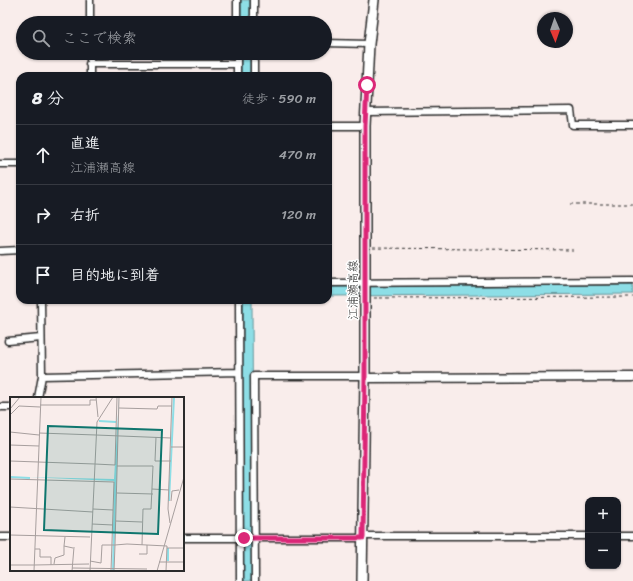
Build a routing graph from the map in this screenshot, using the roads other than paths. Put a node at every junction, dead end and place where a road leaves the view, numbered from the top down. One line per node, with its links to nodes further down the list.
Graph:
1 (90, 0): 5 (street)
2 (237, 0): 6 (street)
3 (254, 0): 7 (street)
4 (374, 0): 9 (main road, 江浦瀬高線)
5 (90, 16)
6 (237, 16)
7 (254, 16)
8 (332, 43): 9 (street)
9 (369, 44): 18 (main road, 江浦瀬高線)
10 (90, 60): 13 (street)
11 (237, 60): 14 (street)
12 (254, 60): 17 (street)
13 (90, 64): 14 (street); 15 (street)
14 (237, 64): 16 (street)
15 (90, 72)
16 (237, 72)
17 (254, 72)
18 (366, 112): 19 (street); 21 (main road, 江浦瀬高線)
19 (633, 125)
20 (332, 126): 21 (street)
21 (365, 126): 28 (main road, 江浦瀬高線)
22 (0, 164): 23 (street)
23 (16, 164)
24 (16, 250): 25 (street)
25 (0, 251)
26 (633, 281): 28 (street)
27 (332, 283): 28 (street)
28 (365, 284): 35 (main road, 江浦瀬高線)
29 (41, 304): 31 (street)
30 (239, 304): 33 (street)
31 (41, 338): 32 (street); 34 (street)
32 (8, 340)
33 (239, 372): 34 (street); 43 (street)
34 (42, 376): 37 (street)
35 (365, 377): 36 (street); 41 (main road, 江浦瀬高線); 44 (street)
36 (633, 377)
37 (38, 397)
38 (585, 536): 41 (street)
39 (621, 536): 40 (street)
40 (633, 536)
41 (363, 537): 44 (street); 47 (main road, 江浦瀬高線)
42 (184, 538): 43 (street)
43 (242, 538): 44 (street); 45 (street)
44 (254, 538): 46 (street)
45 (240, 581)
46 (255, 581)
47 (362, 581)

